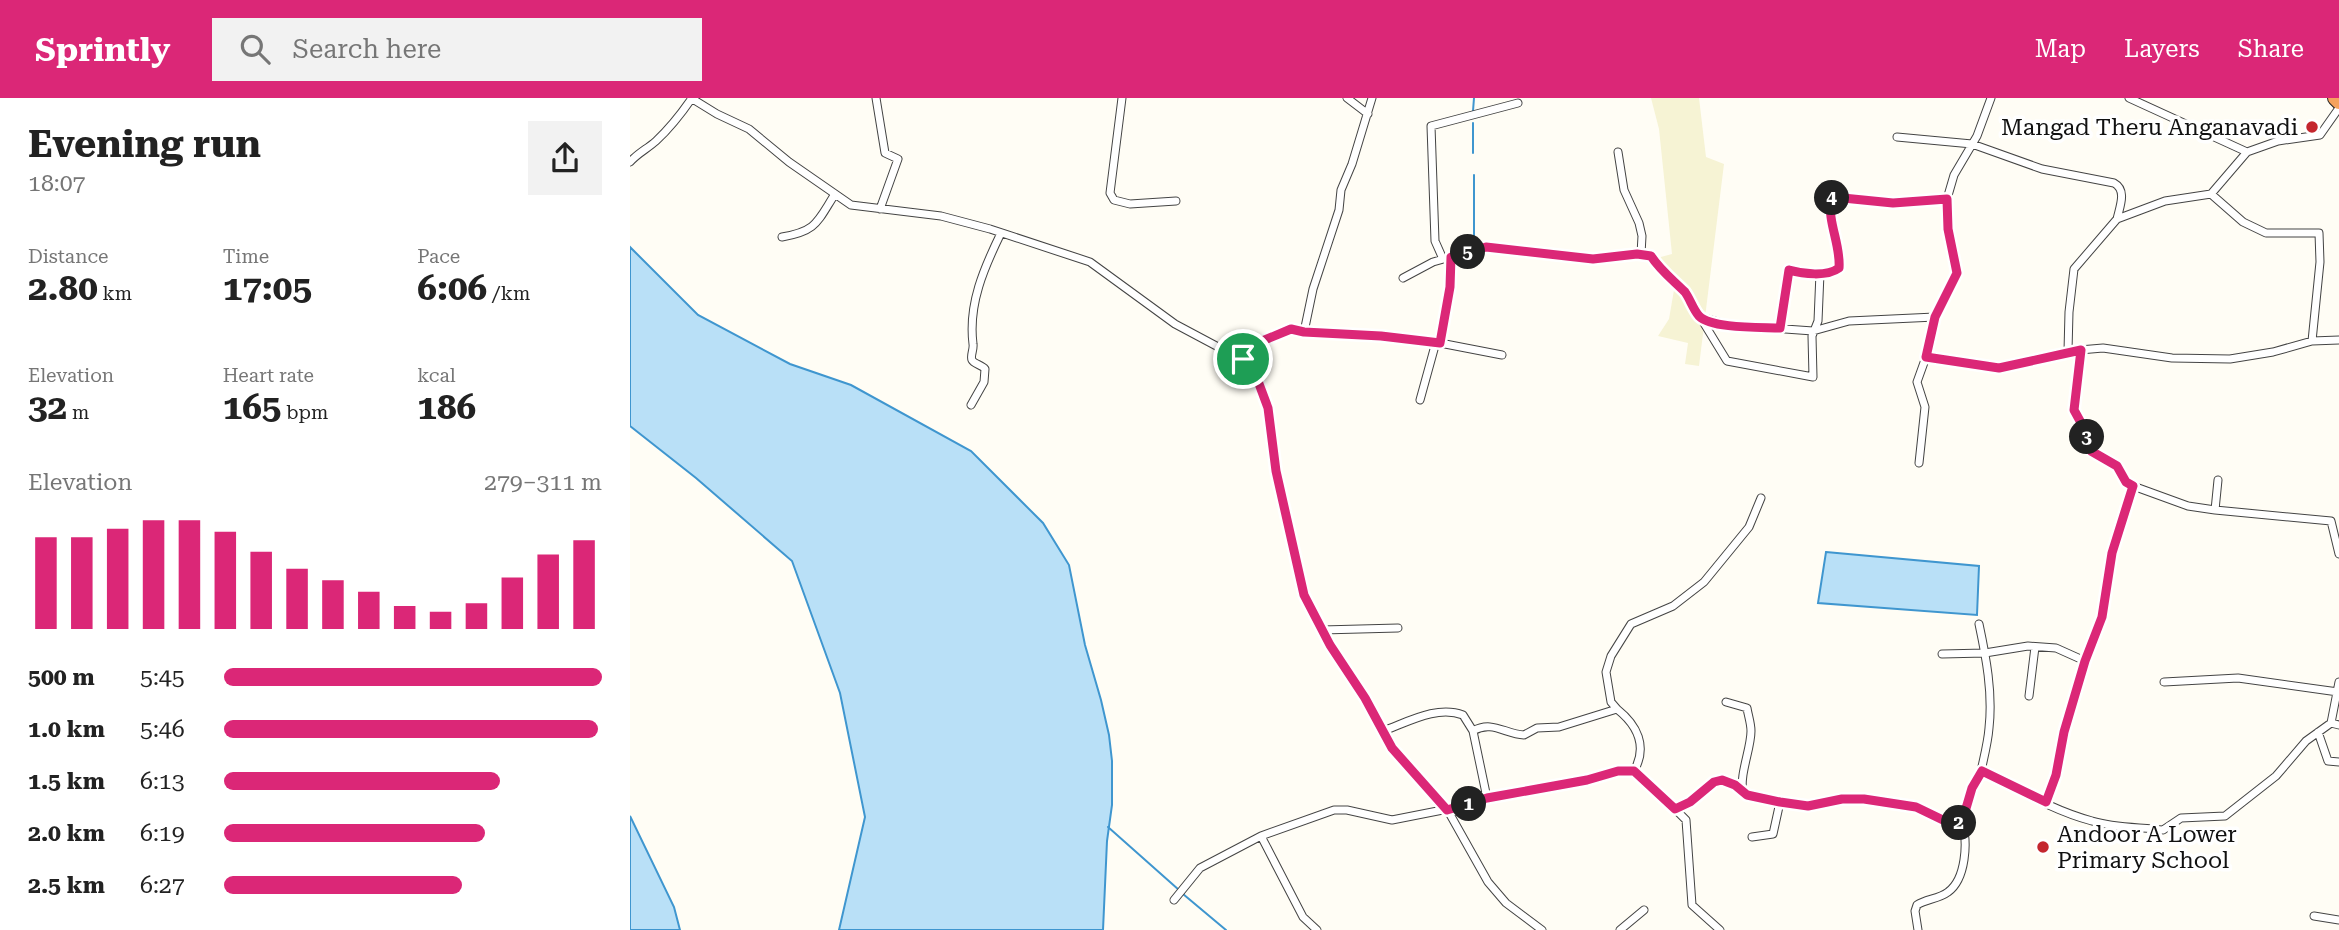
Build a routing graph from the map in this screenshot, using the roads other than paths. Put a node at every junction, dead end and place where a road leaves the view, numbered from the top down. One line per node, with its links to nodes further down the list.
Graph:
1 (692, 98): 17 (street); 18 (street)
2 (876, 98): 22 (street)
3 (1122, 98): 21 (street)
4 (1347, 98): 12 (street)
5 (1372, 98): 12 (street)
6 (1991, 98): 14 (street)
7 (2129, 98): 16 (street)
8 (2335, 98): 9 (highway)
9 (2339, 102)
10 (1518, 103): 27 (street)
11 (2339, 108): 16 (street)
12 (1367, 114): 34 (street)
13 (1897, 137): 14 (street)
14 (1972, 144): 20 (street); 23 (street)
15 (1618, 152): 26 (street)
16 (2248, 152): 19 (street)
17 (630, 162)
18 (835, 194): 22 (street); 25 (street)
19 (2211, 194): 23 (street); 36 (street)
20 (1947, 199): 28 (street); 31 (street)
21 (1176, 201)
22 (880, 209): 24 (street)
23 (2118, 219): 39 (street)
24 (1001, 233): 42 (street); 44 (street)
25 (782, 237)
26 (1641, 254): 27 (street); 30 (street)
27 (1447, 258): 29 (street); 37 (street)
28 (1819, 273): 32 (street); 33 (street)
29 (1403, 278)
30 (1700, 317): 32 (street); 33 (street)
31 (1935, 317): 33 (street); 41 (street)
32 (1780, 328): 33 (street)
33 (1813, 331)
34 (1304, 332): 37 (street); 42 (street)
35 (2339, 340): 36 (street)
36 (2312, 341): 38 (street)
37 (1438, 343): 40 (street); 43 (street)
38 (2081, 350): 39 (street); 47 (street)
39 (2068, 351): 41 (street)
40 (1502, 355)
41 (1926, 357): 45 (street)
42 (1243, 359): 53 (street)
43 (1420, 400)
44 (971, 405)
45 (1920, 463)
46 (2218, 481): 49 (street)
47 (2133, 486): 49 (street); 57 (street)
48 (1761, 498): 63 (street)
49 (2215, 510): 50 (street)
50 (2339, 554)
51 (1979, 624): 55 (street)
52 (1398, 628): 53 (street)
53 (1322, 630): 65 (street)
54 (2035, 647): 55 (street); 57 (street); 61 (street)
55 (1985, 653): 56 (street); 70 (street)
56 (1942, 654)
57 (2085, 661): 74 (street)
58 (2164, 682): 60 (street)
59 (2339, 682): 60 (street)
60 (2337, 692): 64 (street)
61 (2029, 696)
62 (1726, 702): 71 (street)
63 (1617, 709): 66 (street); 69 (street)
64 (2335, 724): 67 (street)
65 (1383, 730): 66 (street); 76 (street)
66 (1473, 731): 72 (street)
67 (2318, 732): 68 (street); 74 (street)
68 (2339, 762)
69 (1634, 771): 72 (street); 75 (street)
70 (1982, 771): 74 (street); 77 (street)
71 (1741, 789): 73 (street); 75 (street)
72 (1487, 798): 76 (street)
73 (1780, 802): 77 (street); 79 (street)
74 (2046, 802)
75 (1675, 809): 89 (street)
76 (1447, 810): 78 (street); 84 (street)
77 (1962, 822): 90 (street)
78 (1261, 836): 80 (street); 85 (street)
79 (1752, 837)
80 (1176, 898)
81 (1644, 910): 88 (street)
82 (2315, 916): 83 (street)
83 (2339, 920)
84 (1528, 921): 86 (street); 87 (street)
85 (1317, 930)
86 (1523, 930)
87 (1542, 930)
88 (1620, 930)
89 (1720, 930)
90 (1918, 930)

